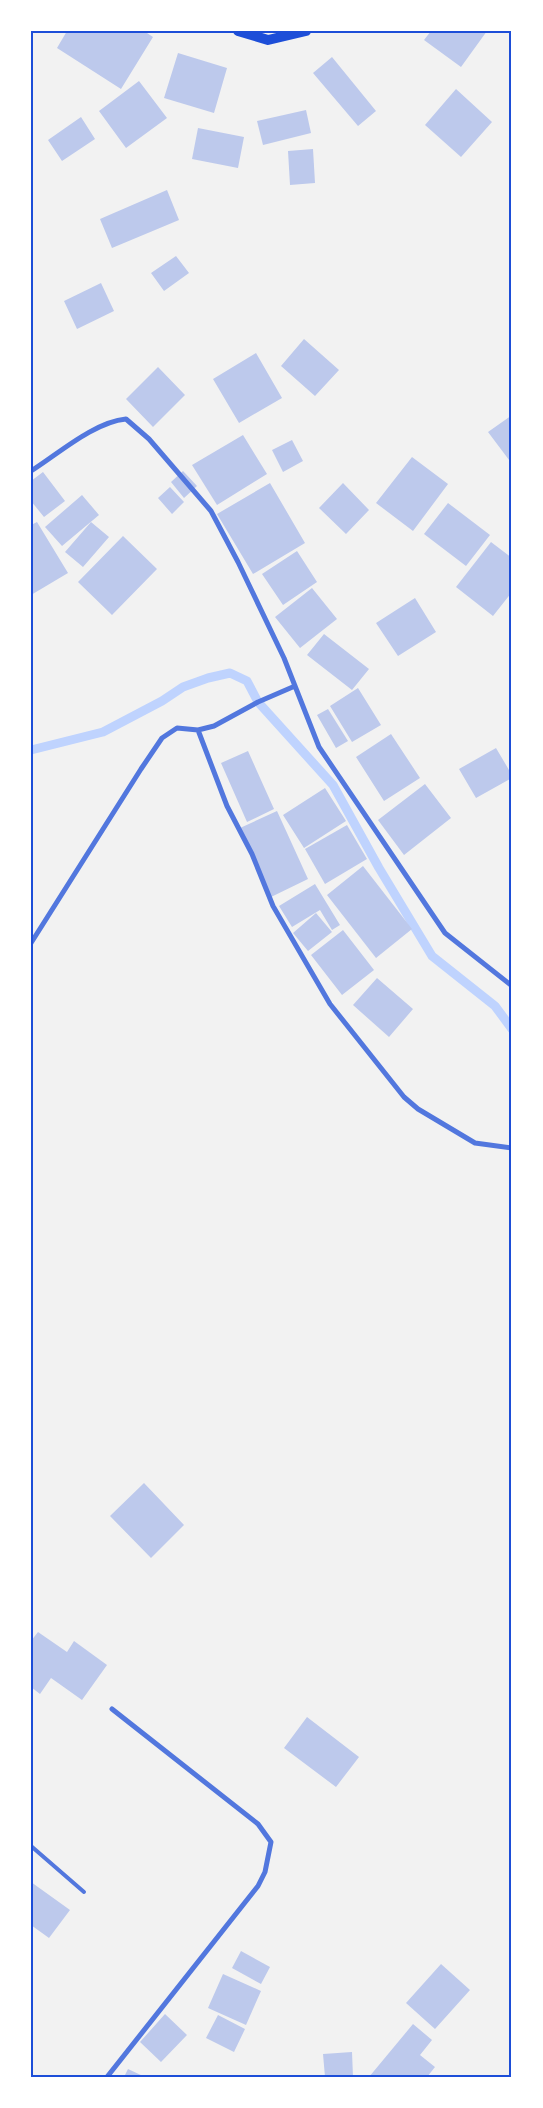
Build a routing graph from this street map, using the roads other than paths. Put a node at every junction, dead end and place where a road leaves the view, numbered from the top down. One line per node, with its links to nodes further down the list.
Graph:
1 (238, 31): 2 (main road)
2 (306, 31)
3 (31, 471): 4 (street)
4 (295, 686): 5 (street); 7 (street)
5 (198, 730): 6 (street); 8 (street)
6 (31, 943)
7 (512, 986)
8 (512, 1148)
9 (112, 1709): 12 (street)
10 (31, 1846): 11 (lane)
11 (84, 1892)
12 (107, 2077)

